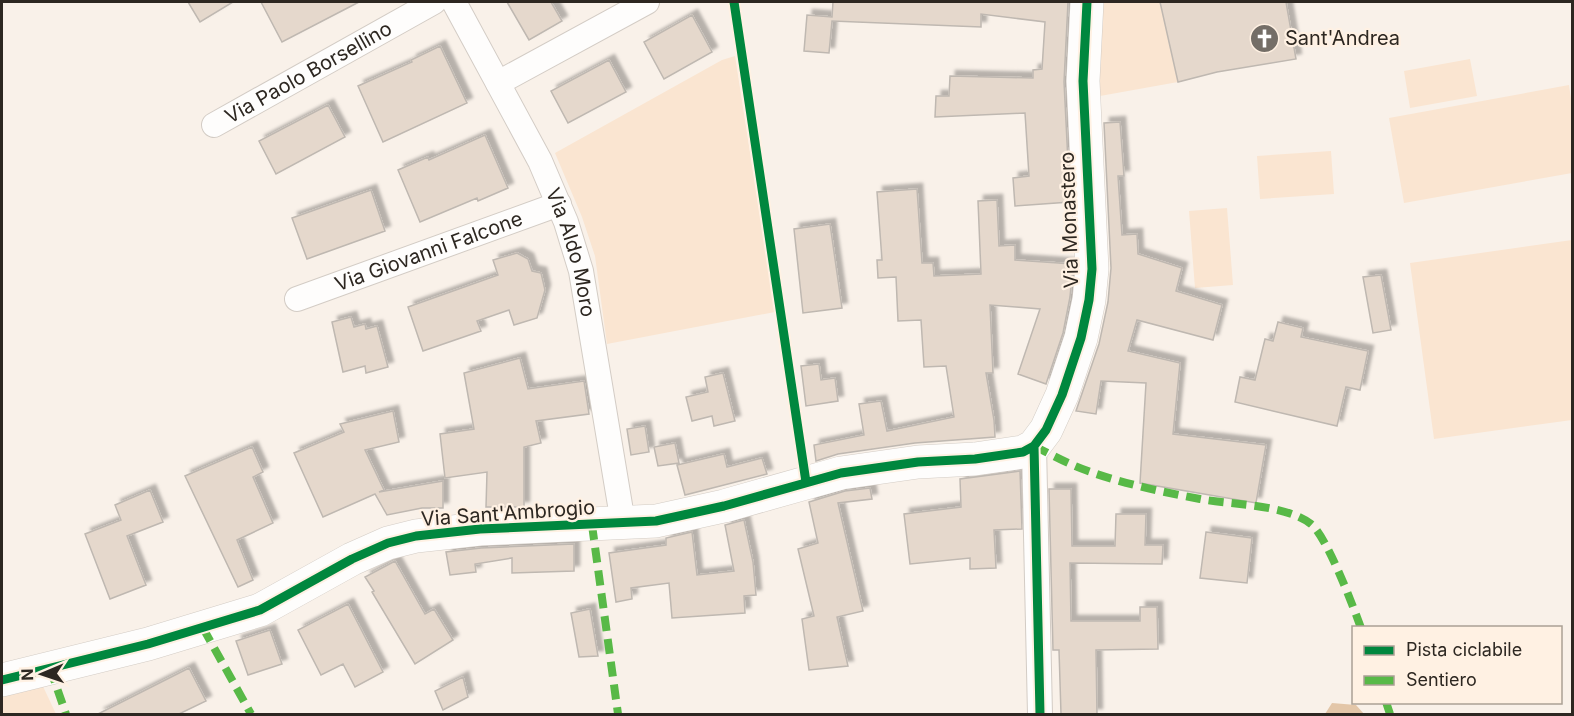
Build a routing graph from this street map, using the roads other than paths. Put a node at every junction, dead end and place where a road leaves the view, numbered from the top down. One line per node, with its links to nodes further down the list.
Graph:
1 (434, 2): 6 (street, Via Paolo Borsellino)
2 (454, 2): 5 (street, Via Aldo Moro)
3 (647, 2): 5 (street)
4 (1087, 2): 9 (street, Via Monastero)
5 (498, 83): 7 (street, Via Aldo Moro)
6 (214, 125)
7 (559, 204): 8 (street, Via Giovanni Falcone); 10 (street, Via Aldo Moro)
8 (297, 299)
9 (1034, 446): 10 (street, Via Sant'Ambrogio); 12 (street)
10 (623, 523): 11 (street, Via Sant'Ambrogio)
11 (2, 680)
12 (1040, 714)

